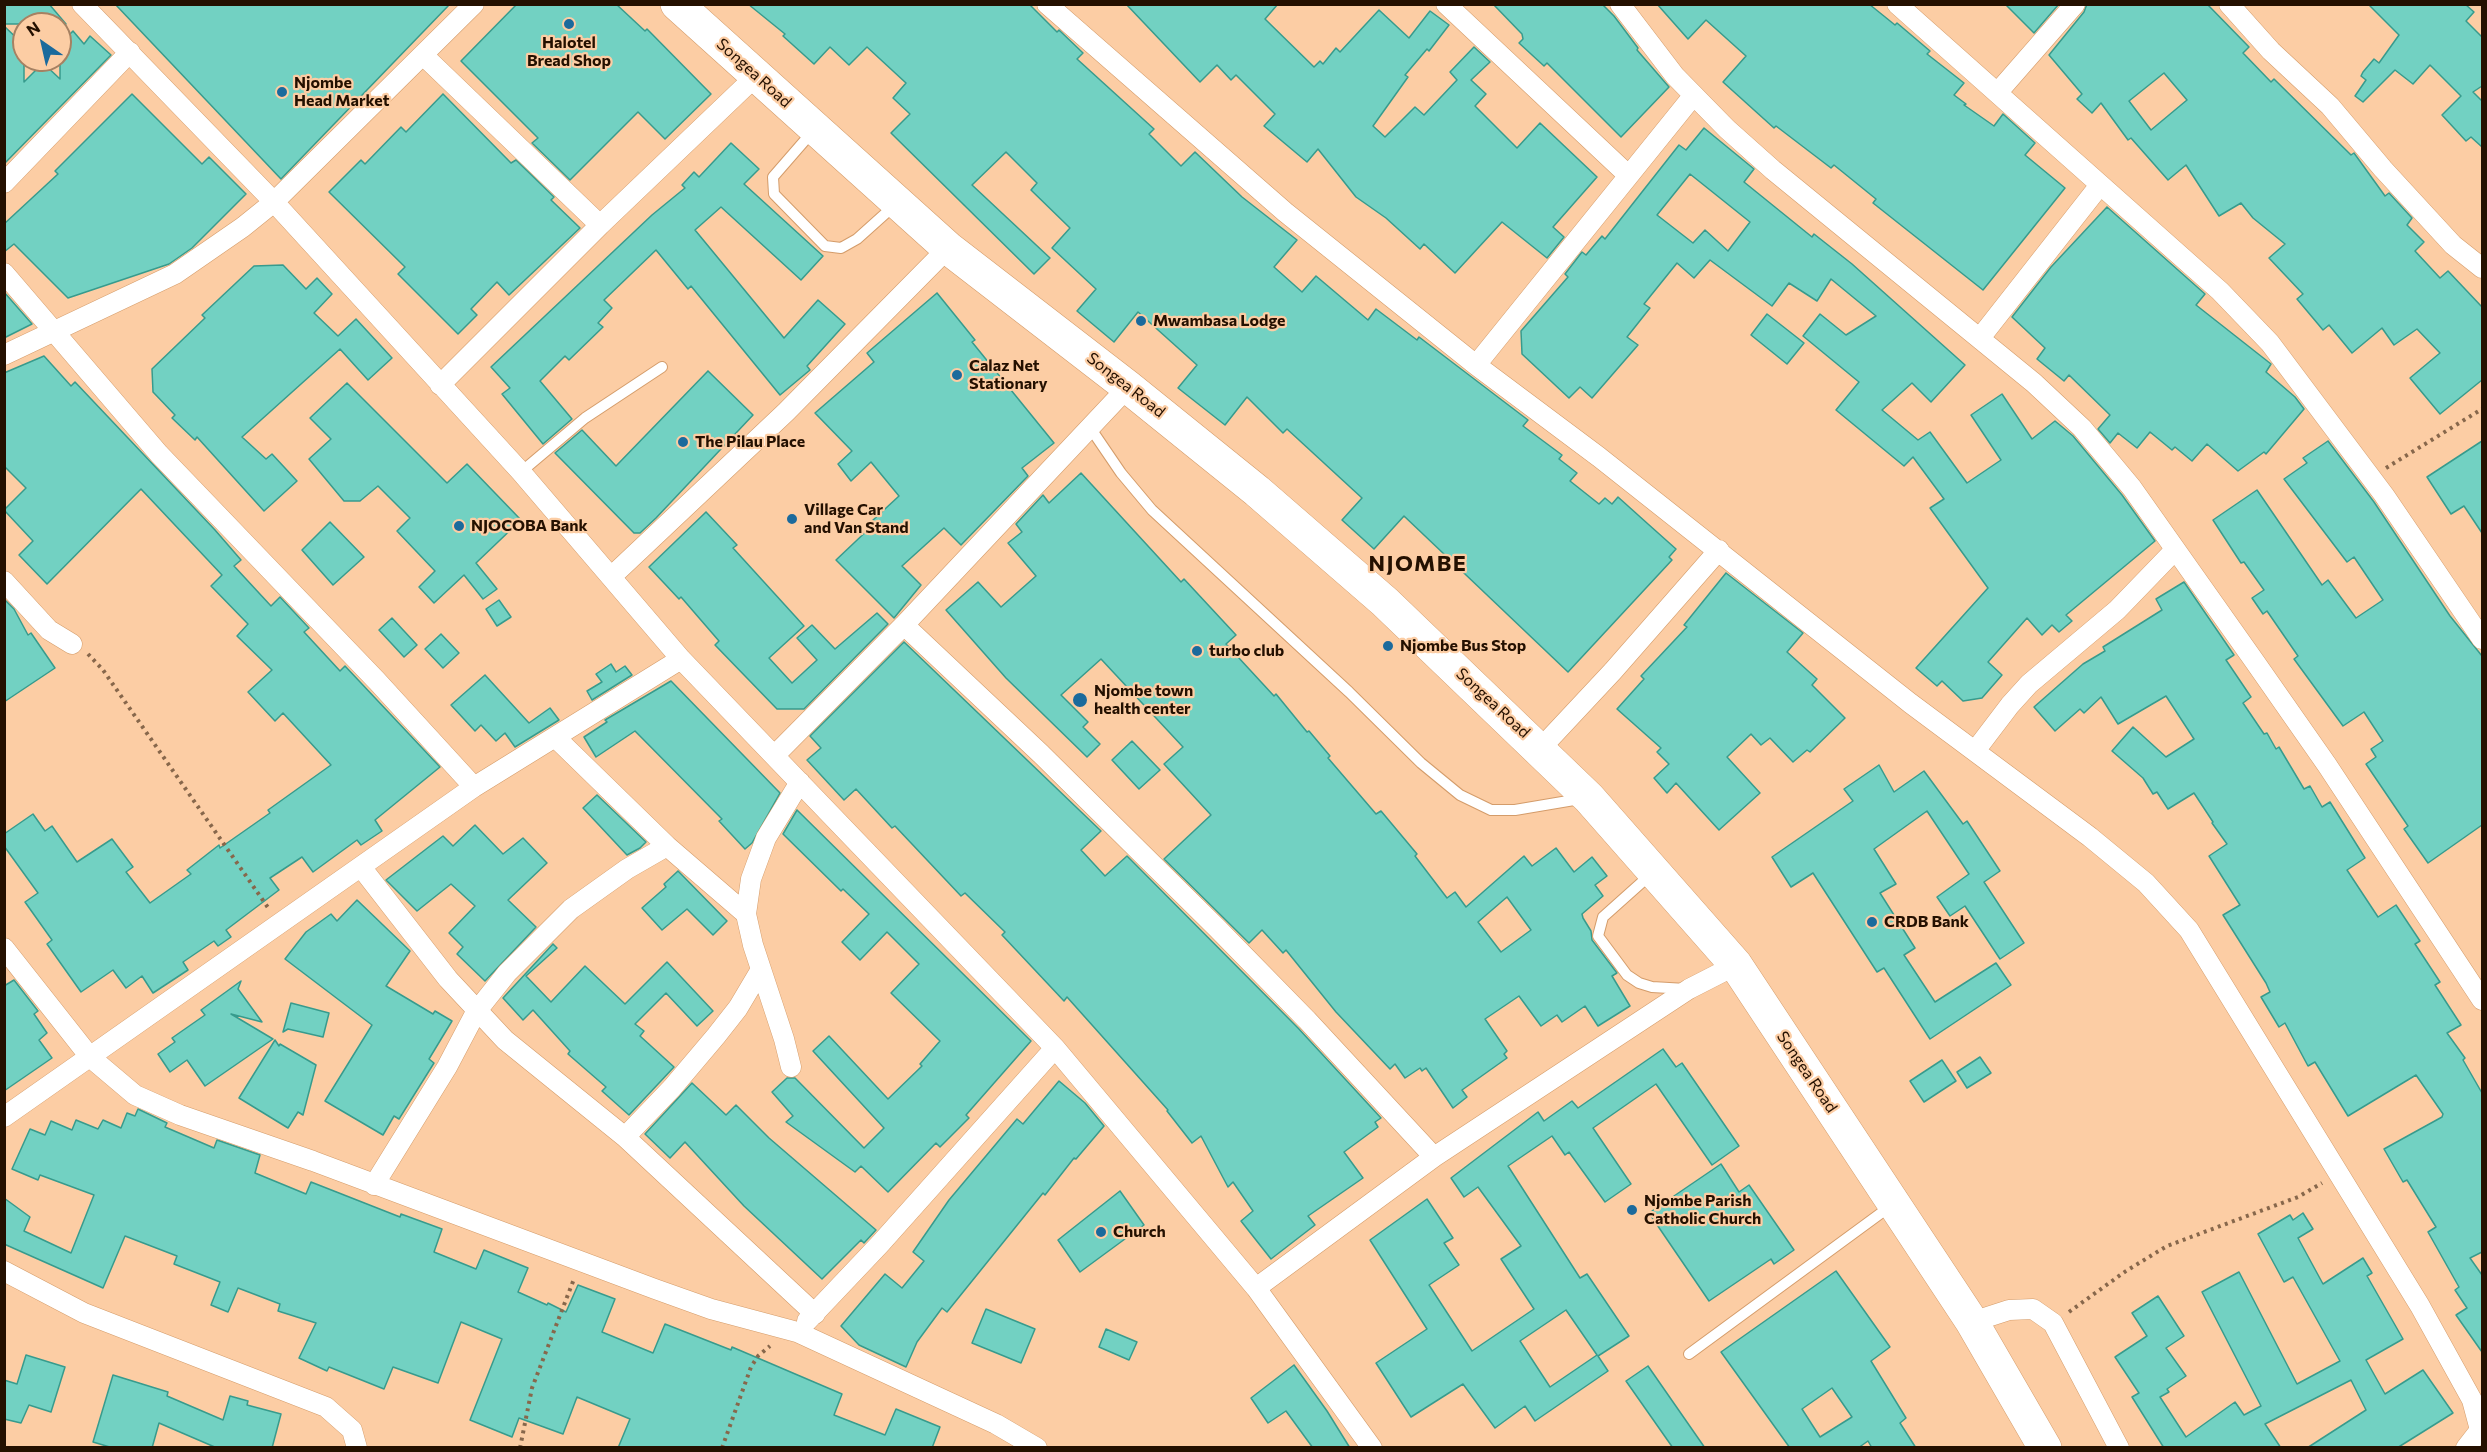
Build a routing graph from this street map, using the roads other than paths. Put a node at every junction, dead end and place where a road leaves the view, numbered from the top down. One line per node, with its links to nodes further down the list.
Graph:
1 (82, 4): 10 (street)
2 (474, 4): 11 (street)
3 (677, 4): 12 (highway, Songea Road)
4 (1047, 4): 28 (street)
5 (1446, 4): 16 (street)
6 (1620, 4): 14 (street)
7 (1898, 4): 13 (street)
8 (2075, 4): 13 (street)
9 (2229, 4): 23 (street)
10 (130, 52): 17 (street); 19 (street)
11 (424, 56): 19 (street); 21 (street)
12 (757, 75): 15 (highway, Songea Road); 21 (street)
13 (1998, 92): 18 (street)
14 (1693, 96): 16 (street); 26 (street)
15 (815, 129): 20 (highway, Songea Road); 20 (lane)
16 (1628, 175): 28 (street)
17 (4, 183)
18 (2100, 185): 26 (street); 39 (street)
19 (274, 202): 25 (street); 30 (street)
20 (897, 203): 22 (highway, Songea Road)
21 (600, 225): 30 (street)
22 (948, 248): 31 (highway, Songea Road); 36 (street)
23 (2482, 268)
24 (4, 273): 25 (street)
25 (55, 332): 27 (street); 47 (street)
26 (1980, 338): 35 (street)
27 (4, 355)
28 (1476, 365): 34 (street)
29 (662, 367): 33 (lane)
30 (440, 385): 33 (street)
31 (1128, 387): 32 (street); 43 (highway, Songea Road)
32 (1089, 426): 38 (street); 48 (lane)
33 (521, 472): 36 (street)
34 (1719, 550): 43 (street); 44 (street)
35 (2174, 551): 44 (street); 57 (street)
36 (611, 577): 41 (street)
37 (4, 581): 40 (street)
38 (904, 625): 45 (street); 64 (street)
39 (2482, 639)
40 (72, 644)
41 (681, 659): 42 (street); 45 (street)
42 (555, 737): 47 (street); 49 (street)
43 (1541, 748): 48 (highway, Songea Road)
44 (1975, 751): 73 (street)
45 (775, 755): 46 (street)
46 (800, 782): 52 (street); 59 (street)
47 (474, 787): 50 (street)
48 (1590, 798): 51 (highway, Songea Road)
49 (667, 846): 52 (street); 58 (street)
50 (361, 867): 58 (street); 60 (street)
51 (1656, 870): 54 (highway, Songea Road); 56 (lane)
52 (746, 914): 55 (street)
53 (4, 948): 60 (street)
54 (1736, 964): 56 (street); 66 (highway, Songea Road)
55 (760, 970): 61 (street); 63 (street)
56 (1689, 989): 64 (street)
57 (2482, 1000)
58 (476, 1012): 63 (street); 65 (street)
59 (1054, 1048): 68 (street); 69 (street)
60 (90, 1058): 62 (street); 65 (street)
61 (790, 1067)
62 (4, 1117)
63 (625, 1137): 69 (street)
64 (1434, 1157): 68 (street)
65 (374, 1185): 71 (street)
66 (1895, 1203): 70 (highway, Songea Road); 72 (lane)
67 (4, 1271): 74 (street)
68 (1256, 1288): 76 (street)
69 (815, 1314): 71 (street)
70 (1971, 1322): 77 (highway, Songea Road); 78 (street)
71 (797, 1332): 75 (street)
72 (1689, 1354)
73 (2481, 1429): 79 (street)
74 (357, 1448)
75 (1037, 1448)
76 (1372, 1448)
77 (2045, 1448)
78 (2119, 1448)
79 (2466, 1448)

